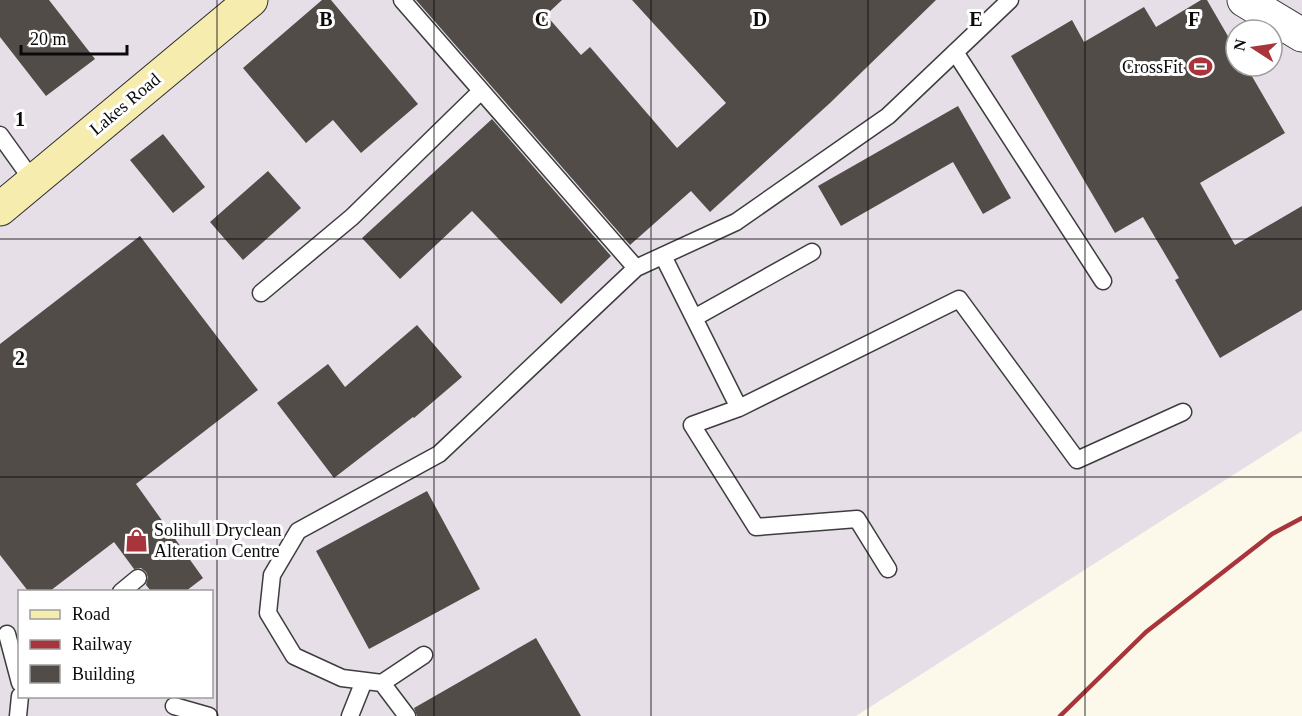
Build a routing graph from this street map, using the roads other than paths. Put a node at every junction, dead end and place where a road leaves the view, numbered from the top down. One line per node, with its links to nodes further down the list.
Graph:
1 (251, 0): 9 (main road, Lakes Road)
2 (402, 0): 7 (lane)
3 (1010, 0): 6 (lane)
4 (1244, 0): 5 (street)
5 (1302, 34)
6 (955, 52): 12 (lane); 14 (lane)
7 (481, 91): 13 (lane); 15 (lane)
8 (0, 135): 9 (lane)
9 (33, 181): 10 (main road, Lakes Road)
10 (0, 209)
11 (812, 252): 16 (lane)
12 (663, 256): 13 (lane); 16 (lane)
13 (636, 268): 25 (lane)
14 (1103, 281)
15 (261, 293)
16 (694, 318): 17 (lane)
17 (739, 408): 18 (lane); 19 (lane)
18 (1183, 412)
19 (888, 569)
20 (138, 578): 21 (lane)
21 (122, 590)
22 (9, 632): 24 (lane)
23 (424, 655): 26 (lane)
24 (18, 674)
25 (364, 681): 26 (lane); 31 (lane)
26 (382, 683): 32 (lane)
27 (20, 698): 29 (lane)
28 (174, 706): 30 (lane)
29 (18, 716)
30 (209, 716)
31 (350, 716)
32 (407, 716)

